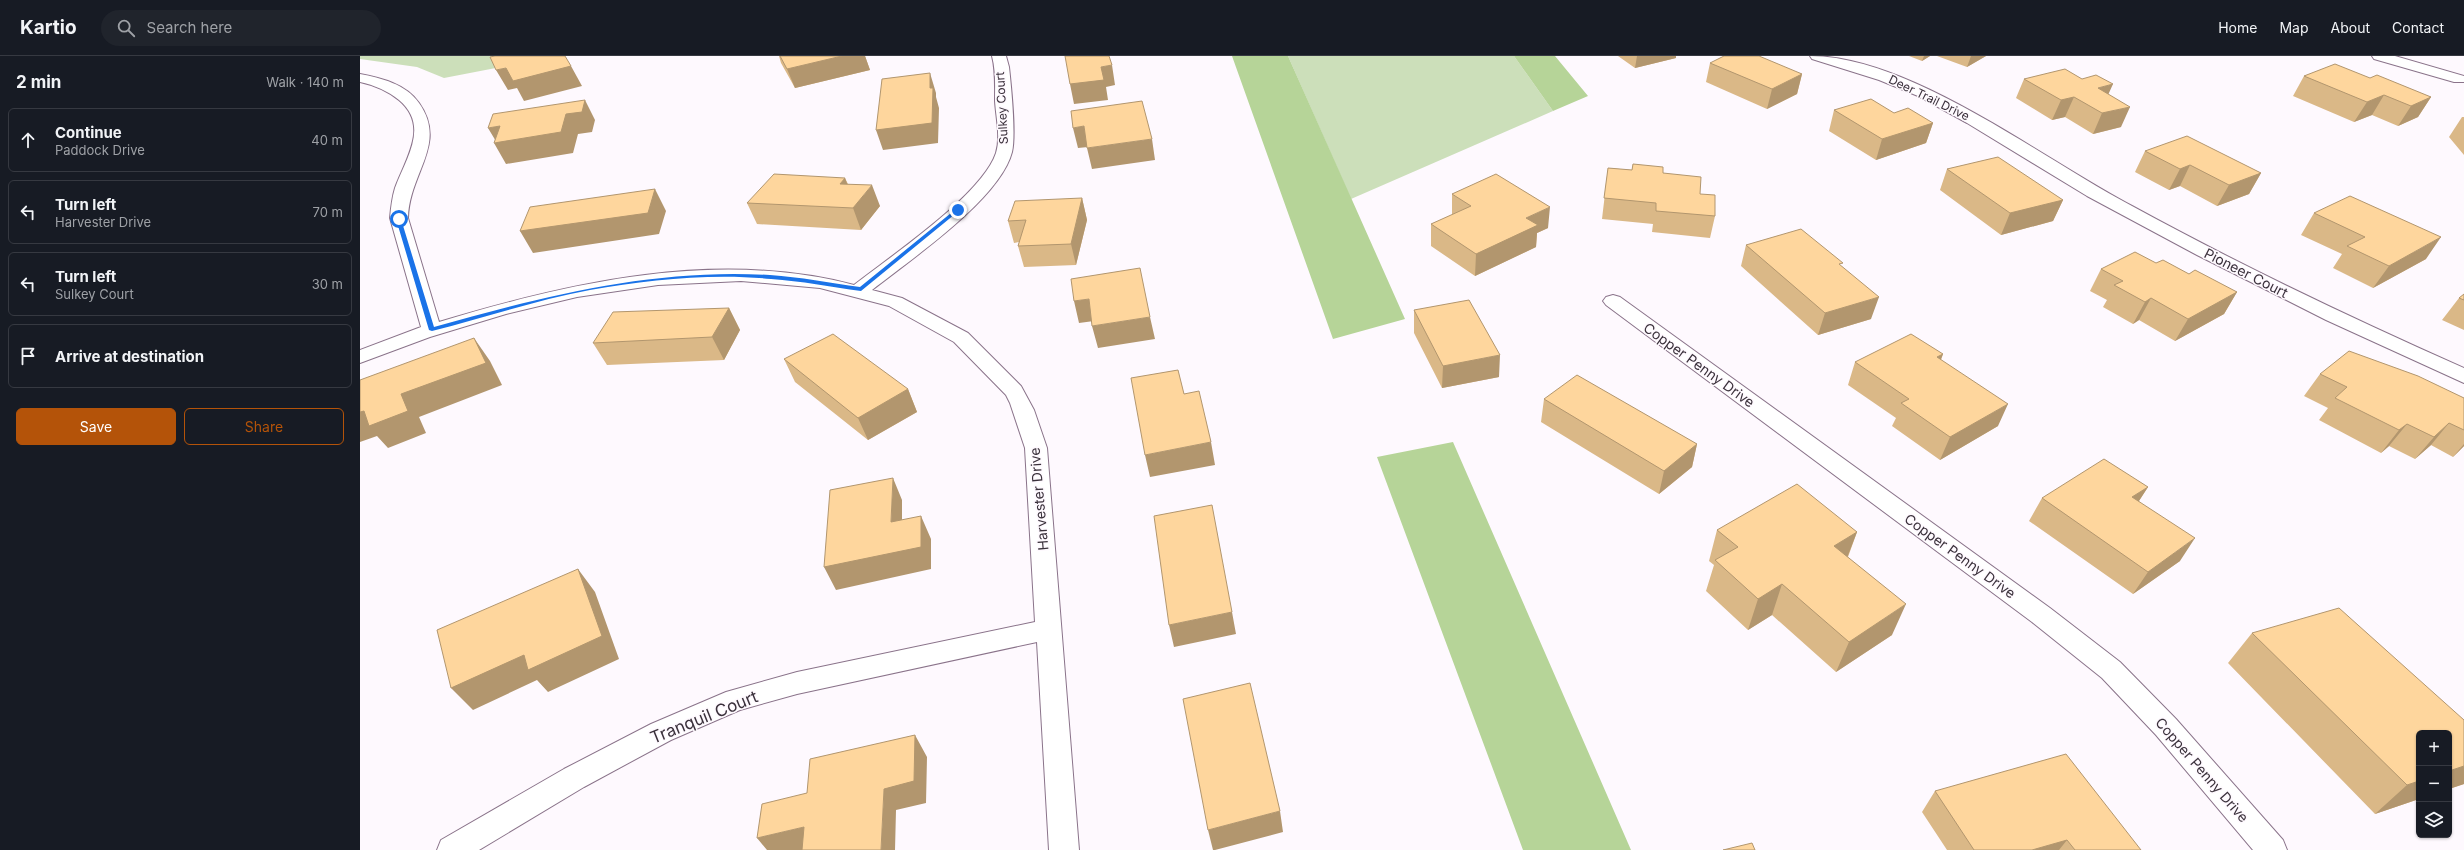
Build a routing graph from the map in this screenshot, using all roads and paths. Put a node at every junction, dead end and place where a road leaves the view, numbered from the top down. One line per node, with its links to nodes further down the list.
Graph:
1 (999, 56): 7 (street, Sulkey Court)
2 (1817, 56): 6 (street, Deer Trail Drive)
3 (2379, 56): 5 (street)
4 (360, 78): 9 (street)
5 (2459, 79)
6 (2033, 157): 11 (street, Pioneer Court)
7 (861, 289): 9 (street, Harvester Drive); 12 (street, Harvester Drive)
8 (1613, 302): 15 (street, Copper Penny Drive)
9 (432, 330): 10 (street, Harvester Drive)
10 (360, 357)
11 (2464, 376)
12 (1049, 629): 13 (street, Tranquil Court); 14 (street, Harvester Drive)
13 (452, 850)
14 (1064, 850)
15 (2272, 850)

